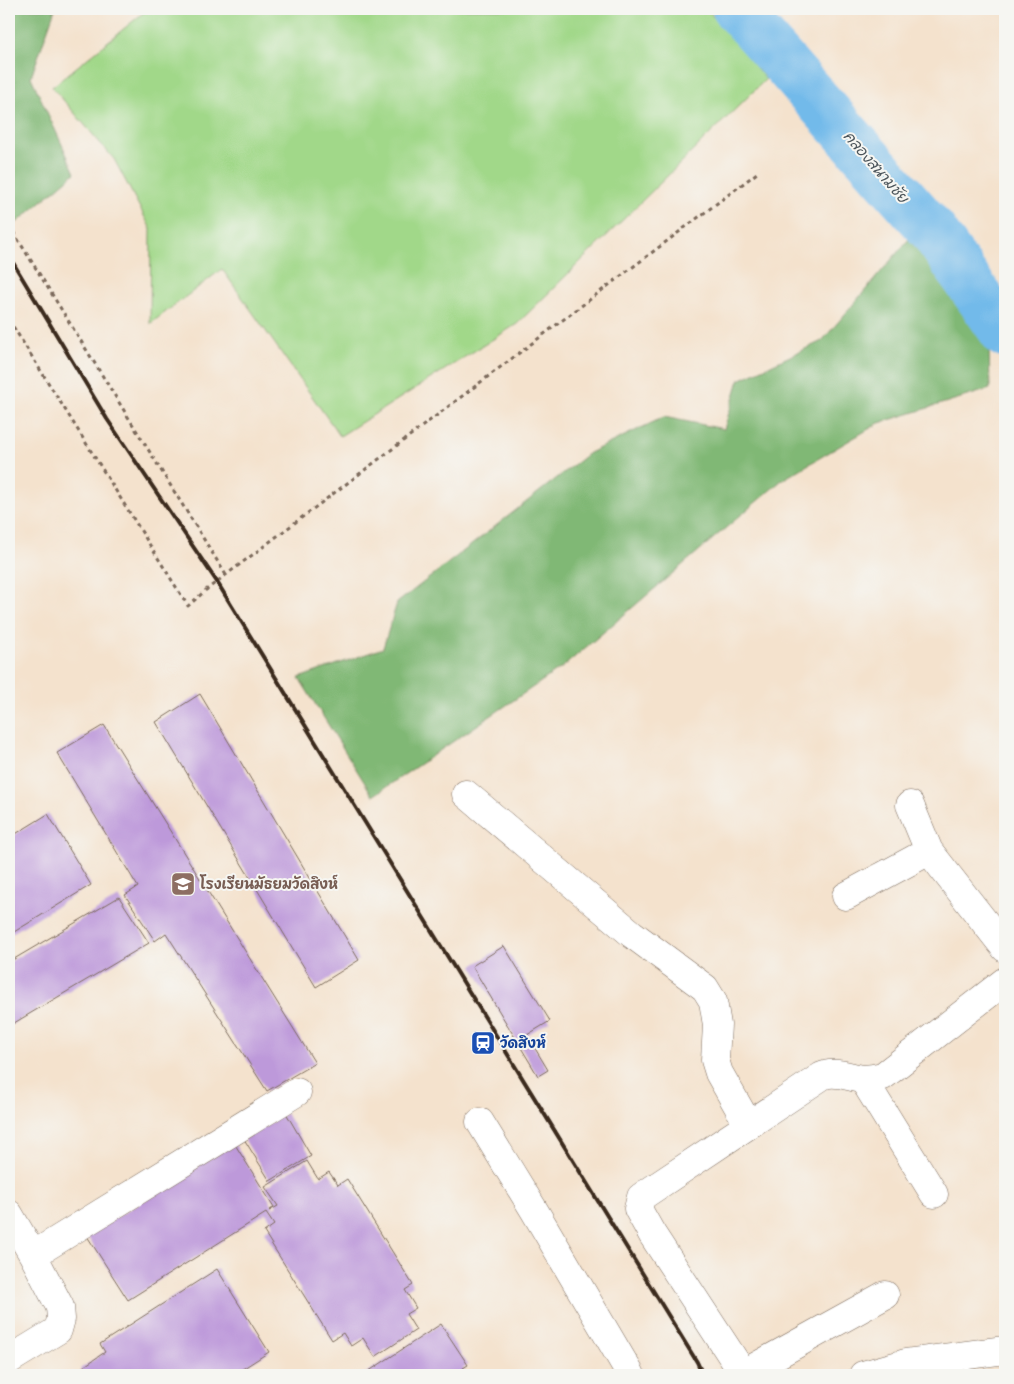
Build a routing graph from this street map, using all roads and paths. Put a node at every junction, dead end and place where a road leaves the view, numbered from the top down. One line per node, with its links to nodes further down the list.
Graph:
1 (757, 173): 4 (path)
2 (9, 225): 4 (path)
3 (9, 320): 4 (path)
4 (226, 575)
5 (466, 794): 14 (street)
6 (910, 805): 7 (street)
7 (929, 851): 8 (street); 9 (street)
8 (846, 896)
9 (1005, 948)
10 (1005, 981): 11 (street)
11 (863, 1079): 14 (street); 15 (street)
12 (297, 1092): 17 (street)
13 (480, 1122): 21 (street)
14 (748, 1124): 22 (street)
15 (934, 1194)
16 (9, 1214): 17 (street)
17 (33, 1255): 20 (street)
18 (885, 1295): 22 (street)
19 (1005, 1350): 23 (street)
20 (9, 1360)
21 (631, 1375)
22 (743, 1375)
23 (863, 1375)

